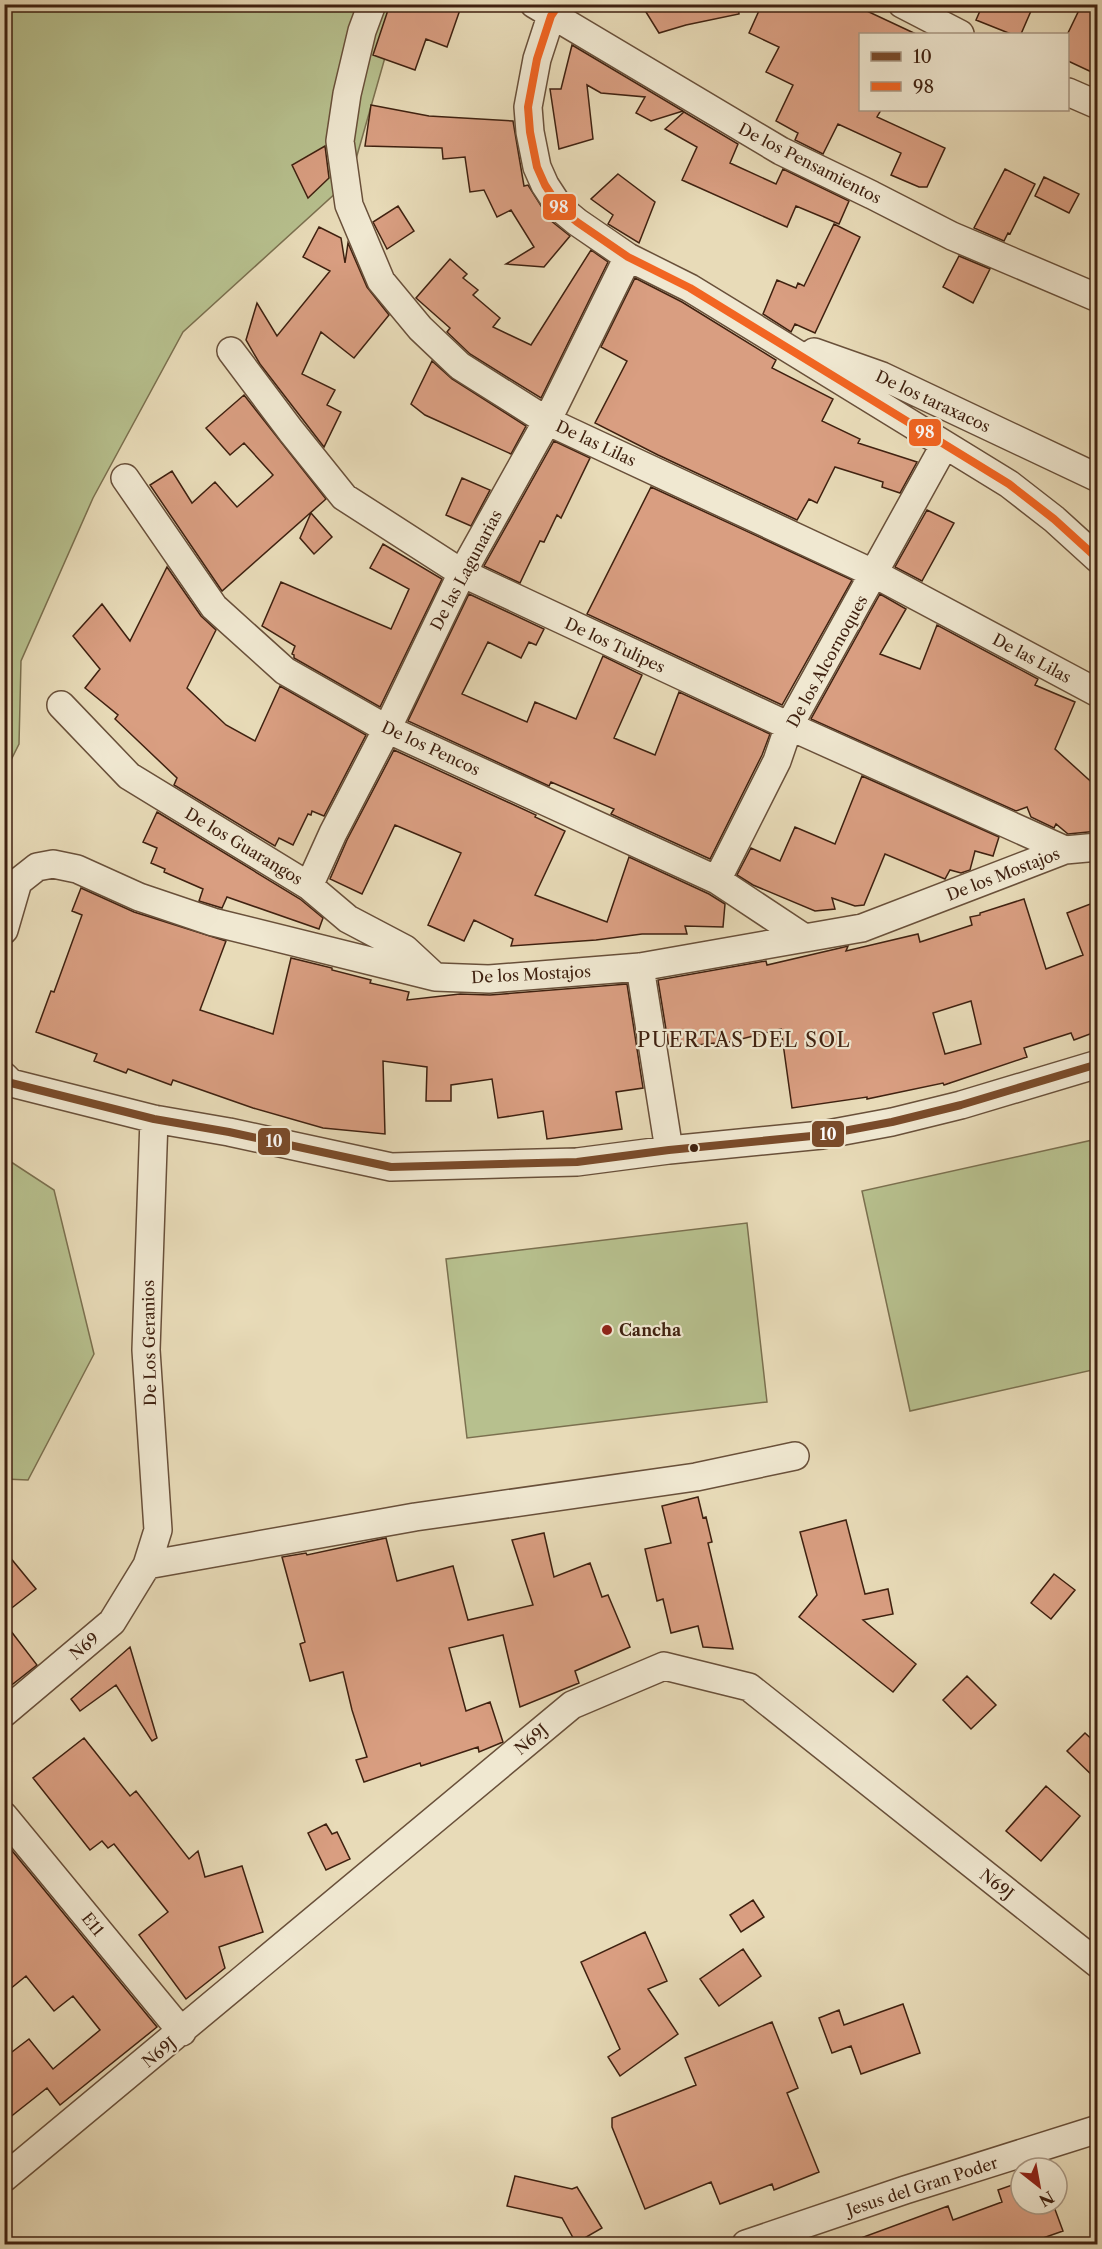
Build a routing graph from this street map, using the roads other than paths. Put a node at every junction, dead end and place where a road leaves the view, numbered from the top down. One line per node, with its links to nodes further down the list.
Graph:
1 (372, 4): 11 (street, De las Lilas)
2 (902, 4): 4 (street)
3 (548, 8): 7 (street); 8 (street, De los Pensamientos)
4 (958, 33)
5 (1069, 92): 6 (street)
6 (1098, 105)
7 (628, 257): 9 (street); 11 (street, De las Lagunarias)
8 (1098, 297)
9 (765, 334): 12 (street); 14 (street, De los taraxacos)
10 (231, 351): 16 (street, De los Tulipes)
11 (547, 421): 16 (street, De las Lagunarias); 17 (street, De las Lilas)
12 (944, 446): 15 (street); 17 (street, De los Alcornoques)
13 (125, 478): 21 (street, De los Pencos)
14 (1098, 478)
15 (1098, 559)
16 (462, 573): 20 (street, De los Tulipes); 21 (street, De las Lagunarias)
17 (875, 574): 18 (street, De las Lilas); 20 (street, De los Alcornoques)
18 (1098, 693)
19 (61, 705): 25 (street, De los Guarangos)
20 (789, 726): 23 (street, De los Tulipes); 24 (street, De los Alcornoques)
21 (387, 729): 24 (street, De los Pencos); 25 (street, De las Lagunarias)
22 (1098, 847): 23 (street, De los Mostajos)
23 (1065, 850): 27 (street, De los Mostajos)
24 (717, 880): 27 (street, De los Pencos)
25 (309, 886): 29 (street, De los Guarangos)
26 (4, 930): 29 (street, De los Mostajos)
27 (803, 937): 28 (street, De los Mostajos)
28 (640, 967): 29 (street, De los Mostajos); 33 (street)
29 (435, 977)
30 (1098, 1064): 33 (street)
31 (8, 1080): 32 (street)
32 (154, 1119): 33 (street); 35 (street, De Los Geranios)
33 (669, 1150)
34 (795, 1456): 35 (street)
35 (147, 1565): 36 (street, N69)
36 (4, 1713)
37 (4, 1816): 39 (street, E11)
38 (1097, 1962): 39 (street, N69J)
39 (182, 2032): 41 (street, N69J)
40 (1098, 2129): 42 (street, Jesus del Gran Poder)
41 (4, 2178)
42 (746, 2244)

